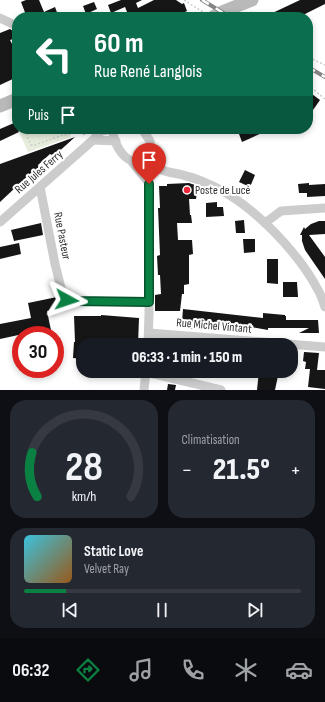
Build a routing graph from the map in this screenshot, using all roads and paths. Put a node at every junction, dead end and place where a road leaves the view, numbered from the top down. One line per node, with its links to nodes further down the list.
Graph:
1 (184, 0): 3 (path)
2 (246, 1): 4 (main road)
3 (204, 12)
4 (222, 12)
5 (0, 18): 6 (street)
6 (12, 24)
7 (313, 58): 8 (path)
8 (325, 65)
9 (313, 89): 10 (path)
10 (325, 99)
11 (12, 101): 12 (main road)
12 (0, 106)
13 (28, 134): 14 (path)
14 (63, 134): 15 (path)
15 (70, 134)
16 (82, 134): 21 (path)
17 (98, 134): 21 (street, Rue Jules Ferry)
18 (114, 134): 20 (street)
19 (145, 134): 22 (street)
20 (116, 141): 21 (street); 23 (street)
21 (91, 142): 25 (street, Rue Jules Ferry)
22 (150, 152): 23 (street); 24 (street); 28 (street)
23 (132, 162): 24 (street)
24 (149, 184): 29 (street)
25 (40, 187): 27 (street, Rue Jules Ferry); 29 (street, Rue Pasteur)
26 (325, 208): 28 (street)
27 (0, 222)
28 (265, 223): 30 (street)
29 (149, 302): 31 (street)
30 (325, 307)
31 (149, 333): 32 (street); 33 (street, Rue Michel Vintant)
32 (149, 338)
33 (325, 347)
34 (145, 378): 36 (street)
35 (171, 378): 37 (street)
36 (144, 390)
37 (221, 390)

